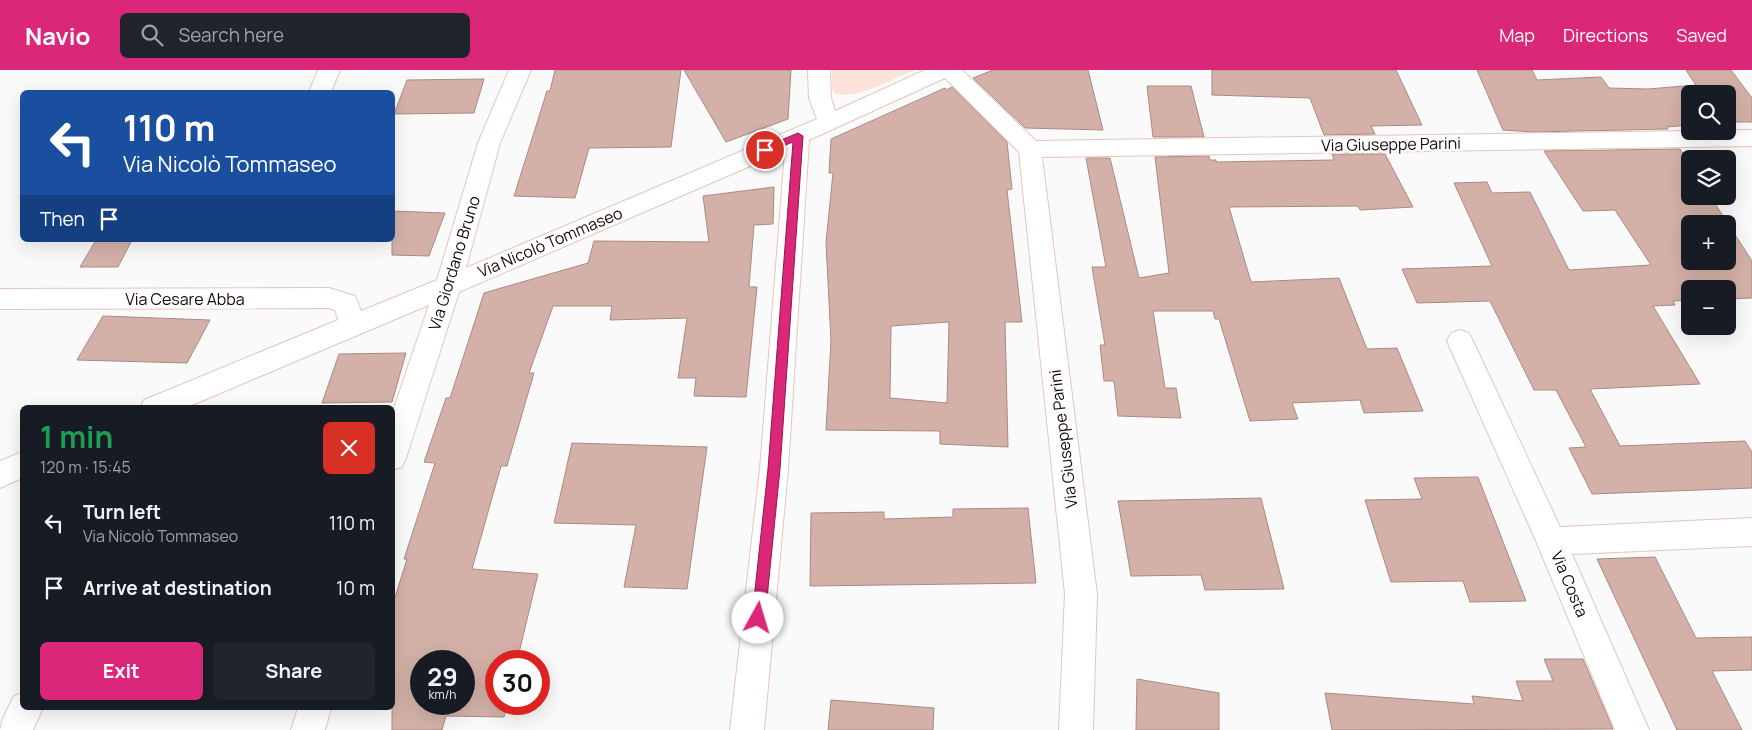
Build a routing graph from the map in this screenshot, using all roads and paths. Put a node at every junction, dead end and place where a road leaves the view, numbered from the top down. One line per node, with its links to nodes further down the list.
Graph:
1 (329, 70): 6 (street)
2 (520, 70): 11 (street, Via Giordano Bruno)
3 (819, 70): 7 (street)
4 (944, 70): 7 (street, Via Nicolò Tommaseo)
5 (949, 70): 10 (street)
6 (321, 90)
7 (831, 122): 8 (street, Via Nicolò Tommaseo)
8 (798, 136): 11 (street, Via Nicolò Tommaseo); 25 (street)
9 (1752, 138): 10 (street, Via Giuseppe Parini)
10 (1030, 149): 26 (street, Via Giuseppe Parini)
11 (448, 286): 13 (street, Via Nicolò Tommaseo); 16 (street, Via Giordano Bruno)
12 (0, 299): 13 (street, Via Cesare Abba)
13 (352, 325): 15 (street, Via Nicolò Tommaseo)
14 (1460, 341): 20 (street)
15 (161, 405)
16 (395, 449)
17 (20, 466): 18 (street)
18 (0, 475)
19 (1752, 532): 20 (street, Via Costa)
20 (1551, 541): 27 (street, Via Costa)
21 (25, 710): 23 (street)
22 (313, 710): 24 (street)
23 (14, 730)
24 (308, 730)
25 (746, 730)
26 (1076, 730)
27 (1632, 730)

